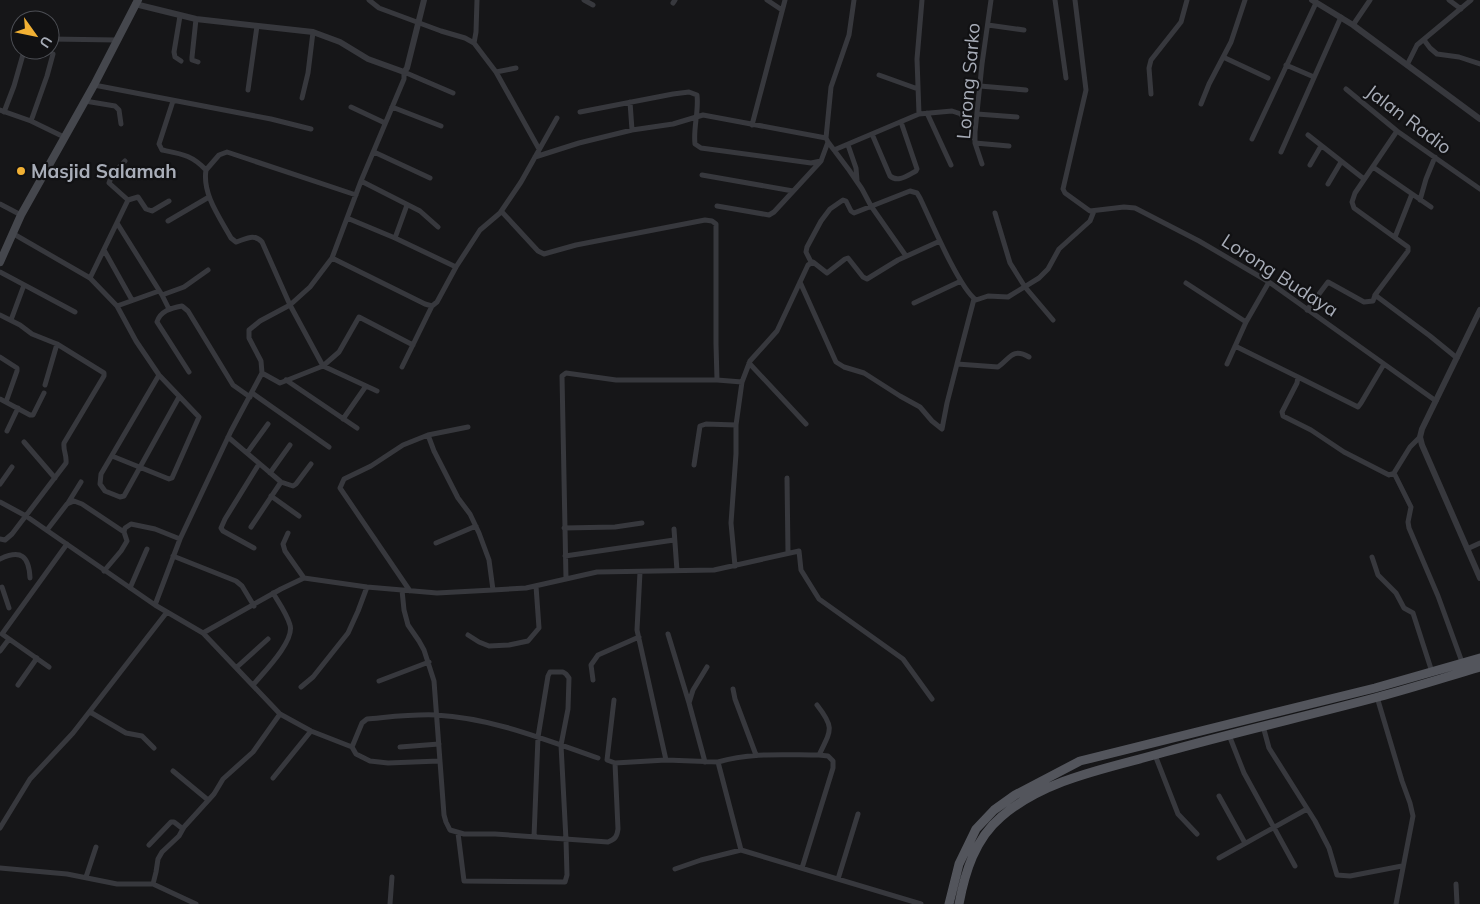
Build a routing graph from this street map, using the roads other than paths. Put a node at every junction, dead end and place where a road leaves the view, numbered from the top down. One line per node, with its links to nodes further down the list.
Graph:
1 (368, 0): 25 (street)
2 (424, 0): 25 (street)
3 (477, 0): 34 (street)
4 (584, 0): 19 (street)
5 (767, 0): 21 (street)
6 (784, 0): 21 (street)
7 (854, 0): 87 (street)
8 (922, 0): 52 (street)
9 (991, 0): 26 (street, Lorong Sarko)
10 (1055, 0): 48 (street)
11 (1075, 0): 125 (street)
12 (1187, 0): 57 (street)
13 (1245, 0): 35 (street)
14 (1370, 0): 27 (street)
15 (1449, 0): 20 (street)
16 (1472, 0): 20 (street)
17 (137, 1): 22 (street); 32 (main road)
18 (1314, 1): 23 (street); 41 (street)
19 (593, 5)
20 (1461, 9): 33 (street)
21 (782, 10): 78 (street)
22 (180, 16): 24 (street); 38 (street)
23 (1341, 17): 27 (street); 47 (street)
24 (196, 19): 28 (street); 39 (street)
25 (419, 23): 34 (street); 44 (street)
26 (988, 25): 29 (street); 51 (street, Lorong Sarko)
27 (1353, 25): 42 (street)
28 (257, 26): 30 (street); 54 (street)
29 (1024, 30)
30 (313, 32): 44 (street); 58 (street)
31 (60, 39): 32 (street)
32 (117, 40): 50 (main road)
33 (1424, 40): 40 (street); 42 (street)
34 (474, 43): 45 (street)
35 (1223, 57): 49 (street); 62 (street)
36 (21, 60): 65 (street)
37 (51, 60): 74 (street)
38 (181, 61)
39 (198, 62)
40 (1480, 64)
41 (1286, 65): 47 (street); 86 (street)
42 (1407, 66): 73 (street)
43 (516, 68): 45 (street)
44 (404, 72): 56 (street); 64 (street)
45 (496, 72): 92 (street)
46 (879, 75): 52 (street)
47 (1314, 77): 95 (street)
48 (1066, 78)
49 (1268, 78)
50 (94, 85): 59 (main road); 60 (street)
51 (980, 86): 55 (street); 69 (street, Lorong Sarko)
52 (918, 89): 68 (street)
53 (1346, 89): 82 (street, Jalan Radio)
54 (248, 90)
55 (1026, 90)
56 (453, 93)
57 (1151, 94)
58 (302, 98)
59 (85, 101): 77 (street); 85 (main road)
60 (173, 101): 80 (street); 105 (street)
61 (630, 102): 66 (street); 70 (street); 81 (street)
62 (1201, 104)
63 (352, 107): 76 (street)
64 (392, 107): 76 (street); 79 (street)
65 (2, 111): 74 (street)
66 (580, 112)
67 (927, 113): 68 (street); 88 (street); 102 (street)
68 (919, 114): 75 (street)
69 (978, 114): 71 (street); 88 (street, Lorong Sarko)
70 (698, 116): 78 (street); 81 (street); 99 (street)
71 (1017, 117)
72 (557, 118): 92 (street)
73 (1480, 119)
74 (31, 121): 85 (street)
75 (901, 122): 83 (street); 83 (street)
76 (386, 123): 94 (street)
77 (121, 124)
78 (752, 125): 87 (street)
79 (441, 126)
80 (310, 129)
81 (632, 130): 96 (street)
82 (1397, 131): 97 (street, Jalan Radio); 104 (street)
83 (872, 134): 89 (street)
84 (1308, 135): 91 (street)
85 (64, 138): 128 (main road)
86 (1252, 139)
87 (827, 140): 93 (street); 99 (street)
88 (975, 142): 90 (street); 101 (street, Lorong Sarko)
89 (848, 145): 93 (street); 110 (street)
90 (1009, 146)
91 (1321, 146): 100 (street); 103 (street)
92 (539, 149): 96 (street)
93 (834, 150): 110 (street)
94 (374, 152): 107 (street); 109 (street)
95 (1281, 152)
96 (535, 156): 126 (street)
97 (1435, 157): 112 (street, Jalan Radio); 118 (street)
98 (125, 161): 117 (street)
99 (821, 161): 113 (street)
100 (1342, 162): 108 (street); 111 (street)
101 (982, 164)
102 (951, 165)
103 (1310, 165)
104 (1373, 167): 108 (street); 114 (street)
105 (206, 170): 115 (street); 116 (street)
106 (702, 175): 113 (street)
107 (430, 178)
108 (1364, 178): 134 (street)
109 (361, 182): 115 (street); 121 (street)
110 (858, 182): 123 (street)
111 (1328, 184)
112 (1480, 189)
113 (793, 191): 122 (street)
114 (1412, 194): 118 (street); 134 (street)
115 (356, 195): 129 (street)
116 (209, 197): 130 (street); 157 (street)
117 (128, 200): 119 (street); 131 (street)
118 (1420, 200): 124 (street)
119 (169, 201)
120 (0, 204): 128 (street)
121 (407, 205): 132 (street); 135 (street)
122 (717, 206)
123 (871, 206): 136 (street); 138 (street); 141 (street)
124 (1431, 207)
125 (1094, 211): 148 (street, Lorong Budaya); 151 (street)
126 (502, 212): 142 (street); 185 (street)
127 (995, 213): 151 (street)
128 (21, 215): 133 (main road)
129 (347, 218): 135 (street); 139 (street)
130 (168, 221)
131 (117, 223): 137 (street); 152 (street)
132 (438, 227)
133 (12, 233): 140 (main road); 145 (street)
134 (1395, 236): 153 (street)
135 (395, 238): 142 (street)
136 (940, 241): 138 (street); 146 (street)
137 (104, 250): 145 (street); 155 (street)
138 (906, 256): 141 (street)
139 (332, 258): 157 (street); 159 (street)
140 (0, 262)
141 (811, 262): 147 (street)
142 (456, 267): 159 (street)
143 (208, 270): 152 (street)
144 (0, 272): 150 (street)
145 (90, 278): 158 (street)
146 (961, 281): 154 (street); 156 (street)
147 (800, 282): 174 (street); 175 (street)
148 (1269, 282): 161 (street, Lorong Budaya); 167 (street)
149 (1186, 283): 167 (street)
150 (24, 285): 163 (street); 165 (street)
151 (1025, 287): 154 (street); 166 (street)
152 (161, 293): 155 (street); 160 (street)
153 (1375, 295): 161 (street); 173 (street)
154 (974, 299): 175 (street)
155 (132, 300): 158 (street)
156 (914, 303)
157 (290, 305): 178 (street); 181 (street)
158 (117, 306): 182 (street)
159 (432, 306): 169 (street)
160 (169, 309): 180 (street); 191 (street)
161 (1307, 310): 177 (street, Lorong Budaya)
162 (1480, 310): 173 (street)
163 (75, 312)
164 (0, 315): 165 (street)
165 (10, 320): 168 (street)
166 (1053, 320)
167 (1246, 322): 170 (street)
168 (57, 344): 187 (street); 219 (street)
169 (413, 345): 178 (street); 179 (street)
170 (1235, 346): 176 (street); 183 (street)
171 (0, 357): 195 (street)
172 (1029, 357): 175 (street)
173 (1457, 358): 194 (street)
174 (749, 362): 186 (street); 199 (street)
175 (957, 364)
176 (1227, 364)
177 (1384, 364): 183 (street); 194 (street, Lorong Budaya)
178 (323, 366): 184 (street); 188 (street)
179 (402, 367)
180 (189, 372)
181 (262, 373): 184 (street); 191 (street)
182 (159, 375): 192 (street); 211 (street)
183 (1298, 377): 218 (street)
184 (286, 380): 197 (street)
185 (717, 380): 186 (street); 232 (street)
186 (742, 382): 200 (street)
187 (46, 385)
188 (366, 386): 189 (street); 197 (street)
189 (377, 391)
190 (44, 393): 196 (street)
191 (251, 395): 205 (street); 209 (street)
192 (179, 397): 216 (street); 216 (street)
193 (0, 399): 195 (street)
194 (1436, 401): 206 (street)
195 (6, 402): 196 (street)
196 (18, 408): 203 (street)
197 (343, 420): 202 (street)
198 (268, 424): 210 (street)
199 (806, 424)
200 (736, 425): 214 (street); 251 (street)
201 (468, 427): 204 (street)
202 (357, 428)
203 (6, 431)
204 (428, 436): 230 (street); 266 (street)
205 (228, 437): 210 (street); 238 (street)
206 (1420, 437): 218 (street); 245 (street)
207 (24, 442): 219 (street)
208 (290, 445): 217 (street)
209 (329, 447)
210 (247, 454): 212 (street)
211 (112, 456): 216 (street); 216 (street)
212 (259, 464): 217 (street); 243 (street)
213 (311, 464): 222 (street)
214 (694, 465)
215 (12, 468): 223 (street)
216 (140, 468)
217 (270, 473): 222 (street)
218 (1394, 473): 282 (street)
219 (55, 478): 227 (street)
220 (787, 478): 246 (street)
221 (81, 482): 226 (street)
222 (281, 482): 224 (street)
223 (0, 484)
224 (272, 496): 228 (street); 231 (street)
225 (0, 503): 227 (street)
226 (67, 504): 234 (street); 235 (street)
227 (26, 516): 234 (street); 237 (street)
228 (299, 516)
229 (642, 523): 232 (street)
230 (476, 526): 240 (street); 265 (street)
231 (251, 527)
232 (564, 528): 248 (street)
233 (674, 529): 239 (street)
234 (47, 530): 242 (street)
235 (124, 532): 238 (street); 252 (street)
236 (288, 533): 256 (street)
237 (0, 539)
238 (180, 539): 247 (street)
239 (674, 540): 248 (street); 253 (street)
240 (436, 542)
241 (1480, 543): 245 (street)
242 (67, 544): 252 (street); 276 (street)
243 (254, 548)
244 (147, 549): 263 (street)
245 (1467, 549): 257 (street)
246 (788, 553): 251 (street); 296 (street)
247 (173, 556): 268 (street); 269 (street)
248 (565, 556): 258 (street)
249 (1372, 557): 287 (street)
250 (0, 559): 255 (street)
251 (735, 566): 253 (street)
252 (104, 570): 263 (street)
253 (677, 571): 254 (street)
254 (640, 572): 258 (street); 275 (street)
255 (30, 578)
256 (304, 578): 262 (street); 267 (street)
257 (1480, 578)
258 (566, 579): 260 (street)
259 (0, 580): 261 (street)
260 (536, 586): 265 (street); 274 (street)
261 (1, 587): 270 (street)
262 (367, 587): 264 (street); 292 (street)
263 (130, 588): 268 (street)
264 (402, 590): 266 (street); 281 (street)
265 (493, 590): 266 (street)
266 (410, 591)
267 (273, 593): 269 (street); 291 (street)
268 (155, 605): 271 (street)
269 (254, 606): 272 (street)
270 (9, 608)
271 (167, 612): 272 (street); 299 (street)
272 (203, 633): 283 (street)
273 (668, 634): 297 (street)
274 (468, 635)
275 (639, 637): 288 (street); 317 (street)
276 (9, 638): 278 (street); 279 (street)
277 (268, 639): 283 (street)
278 (0, 651)
279 (37, 658): 286 (street); 290 (street)
280 (1480, 658): 282 (main road)
281 (429, 662): 289 (street); 301 (street)
282 (1462, 662): 287 (main road)
283 (237, 667): 291 (street)
284 (707, 667): 297 (street)
285 (1480, 667): 294 (main road)
286 (50, 668)
287 (1432, 672): 302 (main road)
288 (593, 680)
289 (379, 681)
290 (18, 685)
291 (253, 685): 300 (street)
292 (301, 687)
293 (733, 689): 315 (street)
294 (1378, 697): 303 (main road); 341 (street)
295 (614, 700): 321 (street)
296 (932, 700)
297 (689, 703): 319 (street)
298 (817, 705): 313 (street)
299 (90, 712): 310 (street); 328 (street)
300 (280, 714): 305 (street); 325 (street)
301 (437, 715): 307 (street); 308 (street); 311 (street)
302 (1250, 718): 304 (main road); 353 (main road)
303 (1263, 725): 304 (main road); 326 (street)
304 (1252, 728): 306 (main road)
305 (312, 730): 311 (street); 323 (street)
306 (1228, 734): 314 (main road); 330 (street)
307 (538, 737): 309 (street); 309 (street); 333 (street)
308 (438, 744): 312 (street); 318 (street)
309 (561, 745): 316 (street); 334 (street)
310 (154, 748)
311 (352, 748): 318 (street)
312 (400, 748)
313 (819, 755): 315 (street); 343 (street)
314 (1155, 755): 332 (street); 354 (main road)
315 (756, 756): 320 (street)
316 (598, 758)
317 (666, 760): 319 (street); 321 (street)
318 (439, 761): 331 (street)
319 (705, 762): 320 (street)
320 (718, 762): 338 (street)
321 (616, 763): 334 (street)
322 (173, 771): 325 (street)
323 (272, 778)
324 (1219, 796): 335 (street)
325 (208, 800): 329 (street)
326 (1307, 809): 330 (street); 341 (street)
327 (858, 814): 347 (street)
328 (0, 828)
329 (183, 828): 336 (street); 348 (street)
330 (1273, 828): 335 (street); 340 (street)
331 (458, 833): 333 (street); 334 (street)
332 (1197, 834)
333 (534, 837): 334 (street)
334 (566, 840)
335 (1245, 843): 339 (street)
336 (150, 845)
337 (96, 847): 345 (street)
338 (741, 850): 343 (street); 344 (street)
339 (1219, 858)
340 (1295, 866)
341 (1402, 866): 355 (street)
342 (0, 868): 345 (street)
343 (802, 868): 347 (street)
344 (675, 869)
345 (86, 877): 348 (street)
346 (392, 877): 351 (street)
347 (838, 879): 352 (street)
348 (153, 884): 350 (street)
349 (1456, 884): 356 (street)
350 (196, 904)
351 (390, 904)
352 (921, 904)
353 (949, 904)
354 (959, 904)
355 (1396, 904)
356 (1457, 904)

